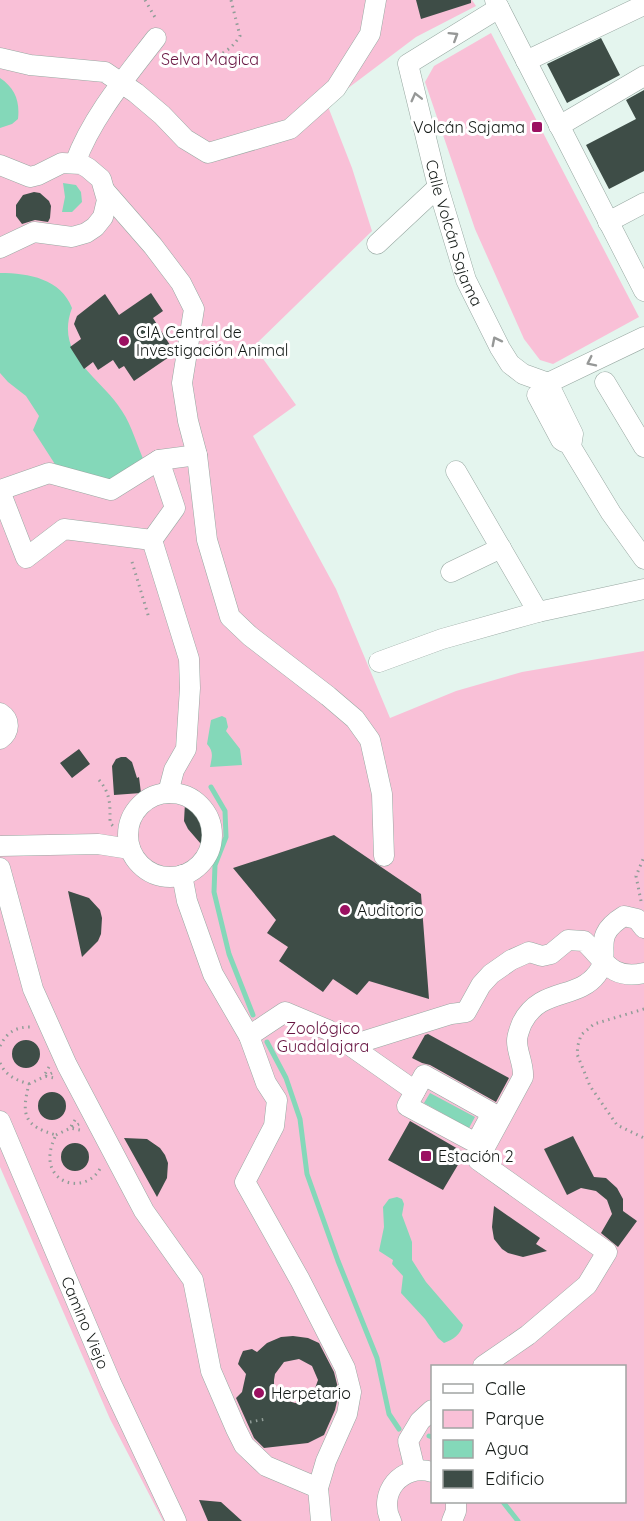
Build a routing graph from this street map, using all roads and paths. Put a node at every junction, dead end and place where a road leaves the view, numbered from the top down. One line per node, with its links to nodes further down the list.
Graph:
1 (145, 0): 6 (path)
2 (231, 0): 6 (path)
3 (376, 0): 10 (street)
4 (497, 4): 8 (street); 14 (street, Calle Volcán Sajama, one-way to 4)
5 (644, 4): 8 (street)
6 (156, 38): 10 (street)
7 (0, 58): 10 (street)
8 (526, 61): 11 (street)
9 (644, 76): 11 (street)
10 (122, 83): 12 (street)
11 (559, 126): 17 (street)
12 (75, 163): 13 (street); 15 (street)
13 (0, 165)
14 (438, 187): 18 (street); 23 (street, Calle Volcán Sajama, one-way to 14)
15 (105, 191): 19 (street); 25 (street)
16 (644, 203): 17 (street)
17 (609, 222): 20 (street)
18 (377, 244)
19 (0, 248)
20 (644, 291)
21 (644, 337): 23 (street, one-way to 23)
22 (605, 382): 24 (street)
23 (541, 386): 31 (street)
24 (641, 435)
25 (197, 455): 26 (street); 47 (street)
26 (159, 460): 28 (street); 29 (street)
27 (456, 471): 30 (street)
28 (0, 491): 29 (street)
29 (152, 540): 41 (street)
30 (501, 548): 33 (street); 35 (street)
31 (644, 559)
32 (132, 562): 36 (path)
33 (451, 572)
34 (644, 589): 35 (street)
35 (538, 612): 37 (street)
36 (149, 618)
37 (379, 662)
38 (0, 713): 39 (street)
39 (0, 739)
40 (99, 780): 43 (path)
41 (168, 793): 42 (street); 50 (street)
42 (135, 812): 43 (street); 46 (street)
43 (116, 829): 44 (street)
44 (98, 844): 45 (street); 46 (street)
45 (0, 846)
46 (130, 849): 50 (street)
47 (384, 856)
48 (644, 857): 51 (path)
49 (0, 868): 79 (street)
50 (182, 875): 57 (street)
51 (644, 909)
52 (644, 928): 53 (street)
53 (604, 963): 54 (street); 59 (street); 71 (street)
54 (644, 973)
55 (644, 1009): 74 (path)
56 (39, 1030): 58 (path)
57 (249, 1036): 59 (street); 79 (street)
58 (0, 1046)
59 (352, 1046): 66 (street)
60 (52, 1060): 63 (path)
61 (0, 1063): 65 (path)
62 (52, 1072): 63 (path)
63 (44, 1076): 64 (path); 65 (path)
64 (56, 1079)
65 (29, 1084): 73 (path)
66 (415, 1091): 71 (street); 71 (street)
67 (78, 1111): 70 (path)
68 (0, 1121): 81 (street, Camino Viejo)
69 (80, 1124): 70 (path)
70 (70, 1128): 72 (path); 73 (path)
71 (488, 1130): 76 (street)
72 (89, 1132)
73 (56, 1135): 75 (path)
74 (644, 1138)
75 (102, 1162)
76 (484, 1365)
77 (431, 1411): 78 (street)
78 (424, 1471): 83 (street)
79 (318, 1488): 82 (street)
80 (456, 1503): 84 (street)
81 (176, 1521)
82 (321, 1521)
83 (391, 1521)
84 (452, 1521)

